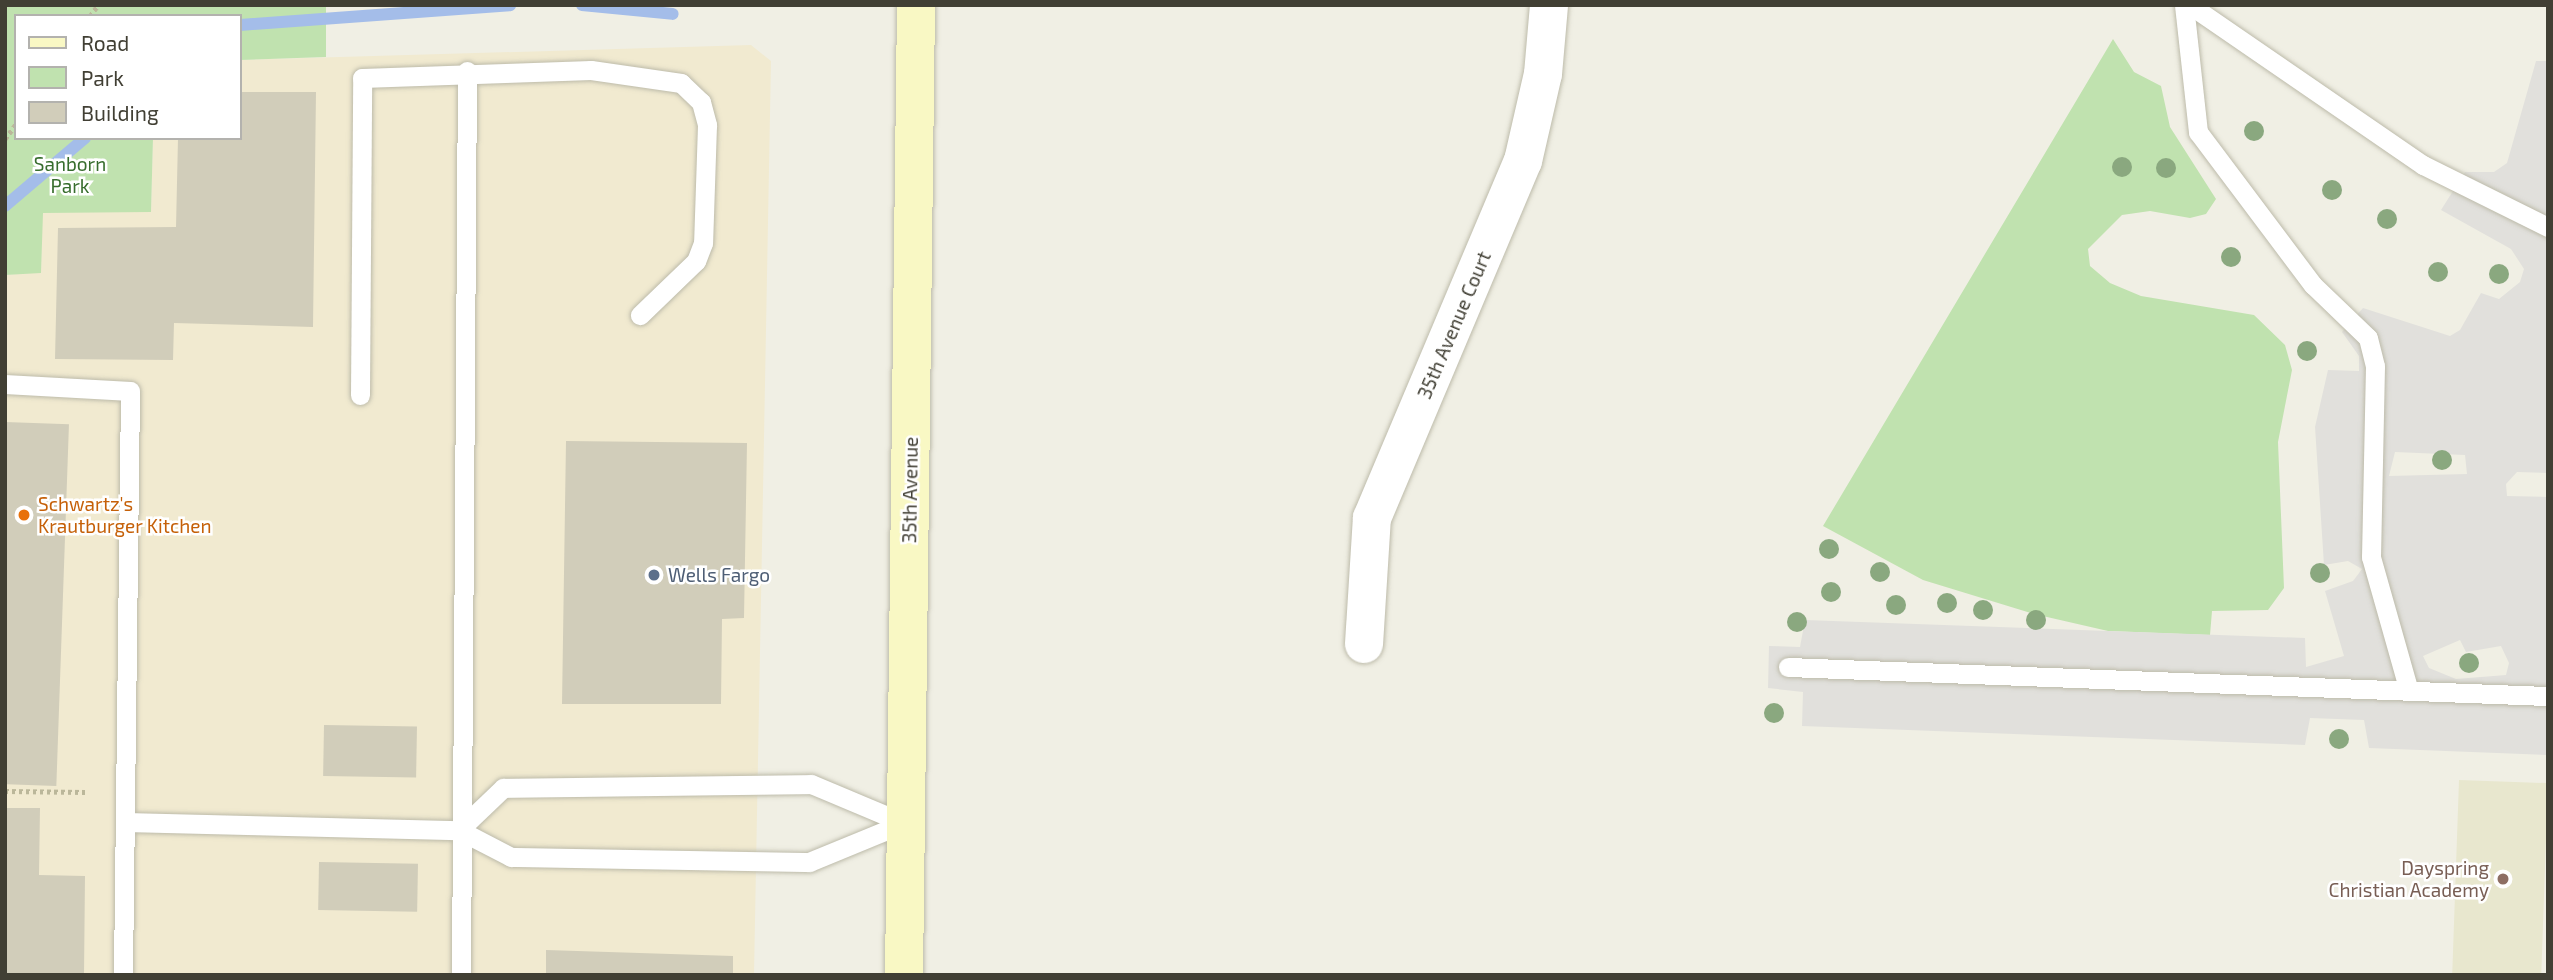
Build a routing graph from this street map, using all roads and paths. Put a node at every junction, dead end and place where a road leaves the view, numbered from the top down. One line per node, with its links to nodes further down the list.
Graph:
1 (916, 5): 17 (main road, 35th Avenue)
2 (1549, 5): 10 (street, 35th Avenue Court)
3 (2184, 5): 12 (lane)
4 (2190, 5): 6 (lane)
5 (467, 71): 7 (lane); 9 (lane); 18 (lane)
6 (2548, 228)
7 (640, 315)
8 (5, 384): 16 (lane)
9 (360, 395)
10 (1364, 644)
11 (1788, 667): 12 (lane)
12 (2409, 691): 13 (lane)
13 (2548, 696)
14 (5, 791): 15 (path)
15 (85, 792)
16 (125, 822): 18 (lane); 19 (lane)
17 (904, 823): 18 (lane); 18 (lane); 21 (main road, 35th Avenue)
18 (460, 830): 20 (lane)
19 (123, 975)
20 (461, 975)
21 (904, 975)

